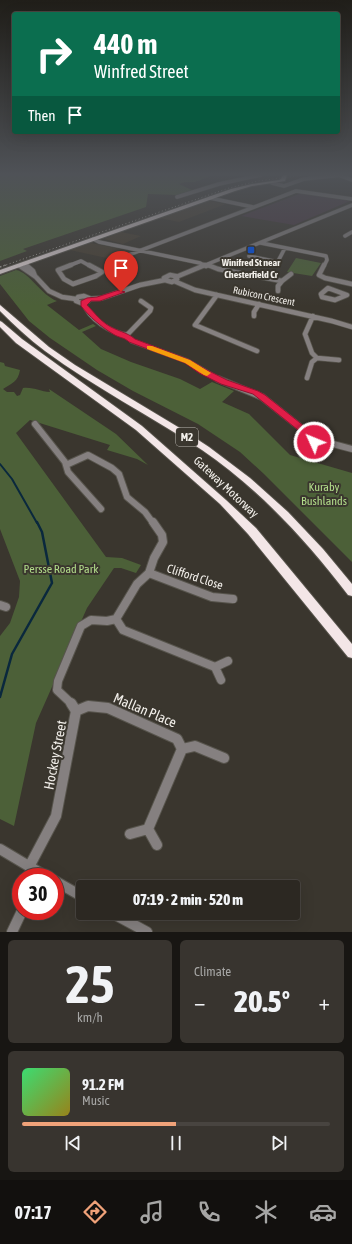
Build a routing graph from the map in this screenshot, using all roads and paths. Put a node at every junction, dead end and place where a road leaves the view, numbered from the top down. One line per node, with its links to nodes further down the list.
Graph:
1 (152, 218): 6 (main road)
2 (227, 218): 9 (street)
3 (320, 218): 7 (street)
4 (352, 232): 5 (street)
5 (345, 236)
6 (93, 239): 9 (street); 12 (main road)
7 (261, 243): 8 (street); 13 (street)
8 (285, 248): 10 (street); 19 (street)
9 (142, 250): 11 (street); 13 (street)
10 (249, 256)
11 (115, 263)
12 (23, 265): 14 (main road); 24 (street)
13 (207, 265): 17 (street); 18 (street)
14 (0, 272)
15 (102, 272): 15 (street)
16 (291, 274): 18 (street)
17 (175, 279): 22 (street, Rubicon Crescent); 25 (street)
18 (282, 281): 21 (street)
19 (352, 284)
20 (332, 290): 20 (street)
21 (278, 291)
22 (217, 295): 29 (street, Rubicon Crescent); 36 (street)
23 (146, 298): 26 (street)
24 (76, 299): 25 (street); 27 (street)
25 (90, 299): 27 (street)
26 (141, 301): 28 (street); 35 (street)
27 (84, 303): 35 (street)
28 (135, 303)
29 (259, 304): 31 (street); 32 (street, Rubicon Crescent)
30 (0, 307): 45 (highway, Gateway Motorway / M2)
31 (254, 316)
32 (313, 316): 34 (street, Rubicon Crescent); 37 (street)
33 (0, 323): 48 (highway, Gateway Motorway / M2)
34 (352, 327)
35 (127, 335): 41 (street)
36 (257, 351)
37 (317, 358): 38 (street); 39 (street)
38 (339, 360)
39 (307, 378)
40 (36, 424): 42 (street)
41 (352, 450)
42 (66, 465): 43 (street); 44 (street)
43 (101, 509)
44 (149, 573): 46 (street, Clifford Close); 47 (street)
45 (352, 592)
46 (233, 599)
47 (116, 619): 52 (street); 54 (street, Hockey Street)
48 (341, 641): 49 (highway, Gateway Motorway / M2); 51 (highway)
49 (352, 653)
50 (228, 661): 52 (street)
51 (352, 662)
52 (215, 667): 53 (street)
53 (221, 680)
54 (76, 711): 55 (street, Mallan Place); 61 (street, Hockey Street)
55 (182, 749): 56 (street); 57 (street)
56 (224, 758)
57 (148, 829): 58 (street); 59 (street)
58 (130, 834)
59 (156, 845)
60 (0, 849): 61 (street)
61 (29, 867)
62 (64, 886): 63 (street)
63 (76, 893)
64 (18, 920): 66 (street)
65 (125, 920): 67 (street)
66 (12, 932)
67 (147, 932)

